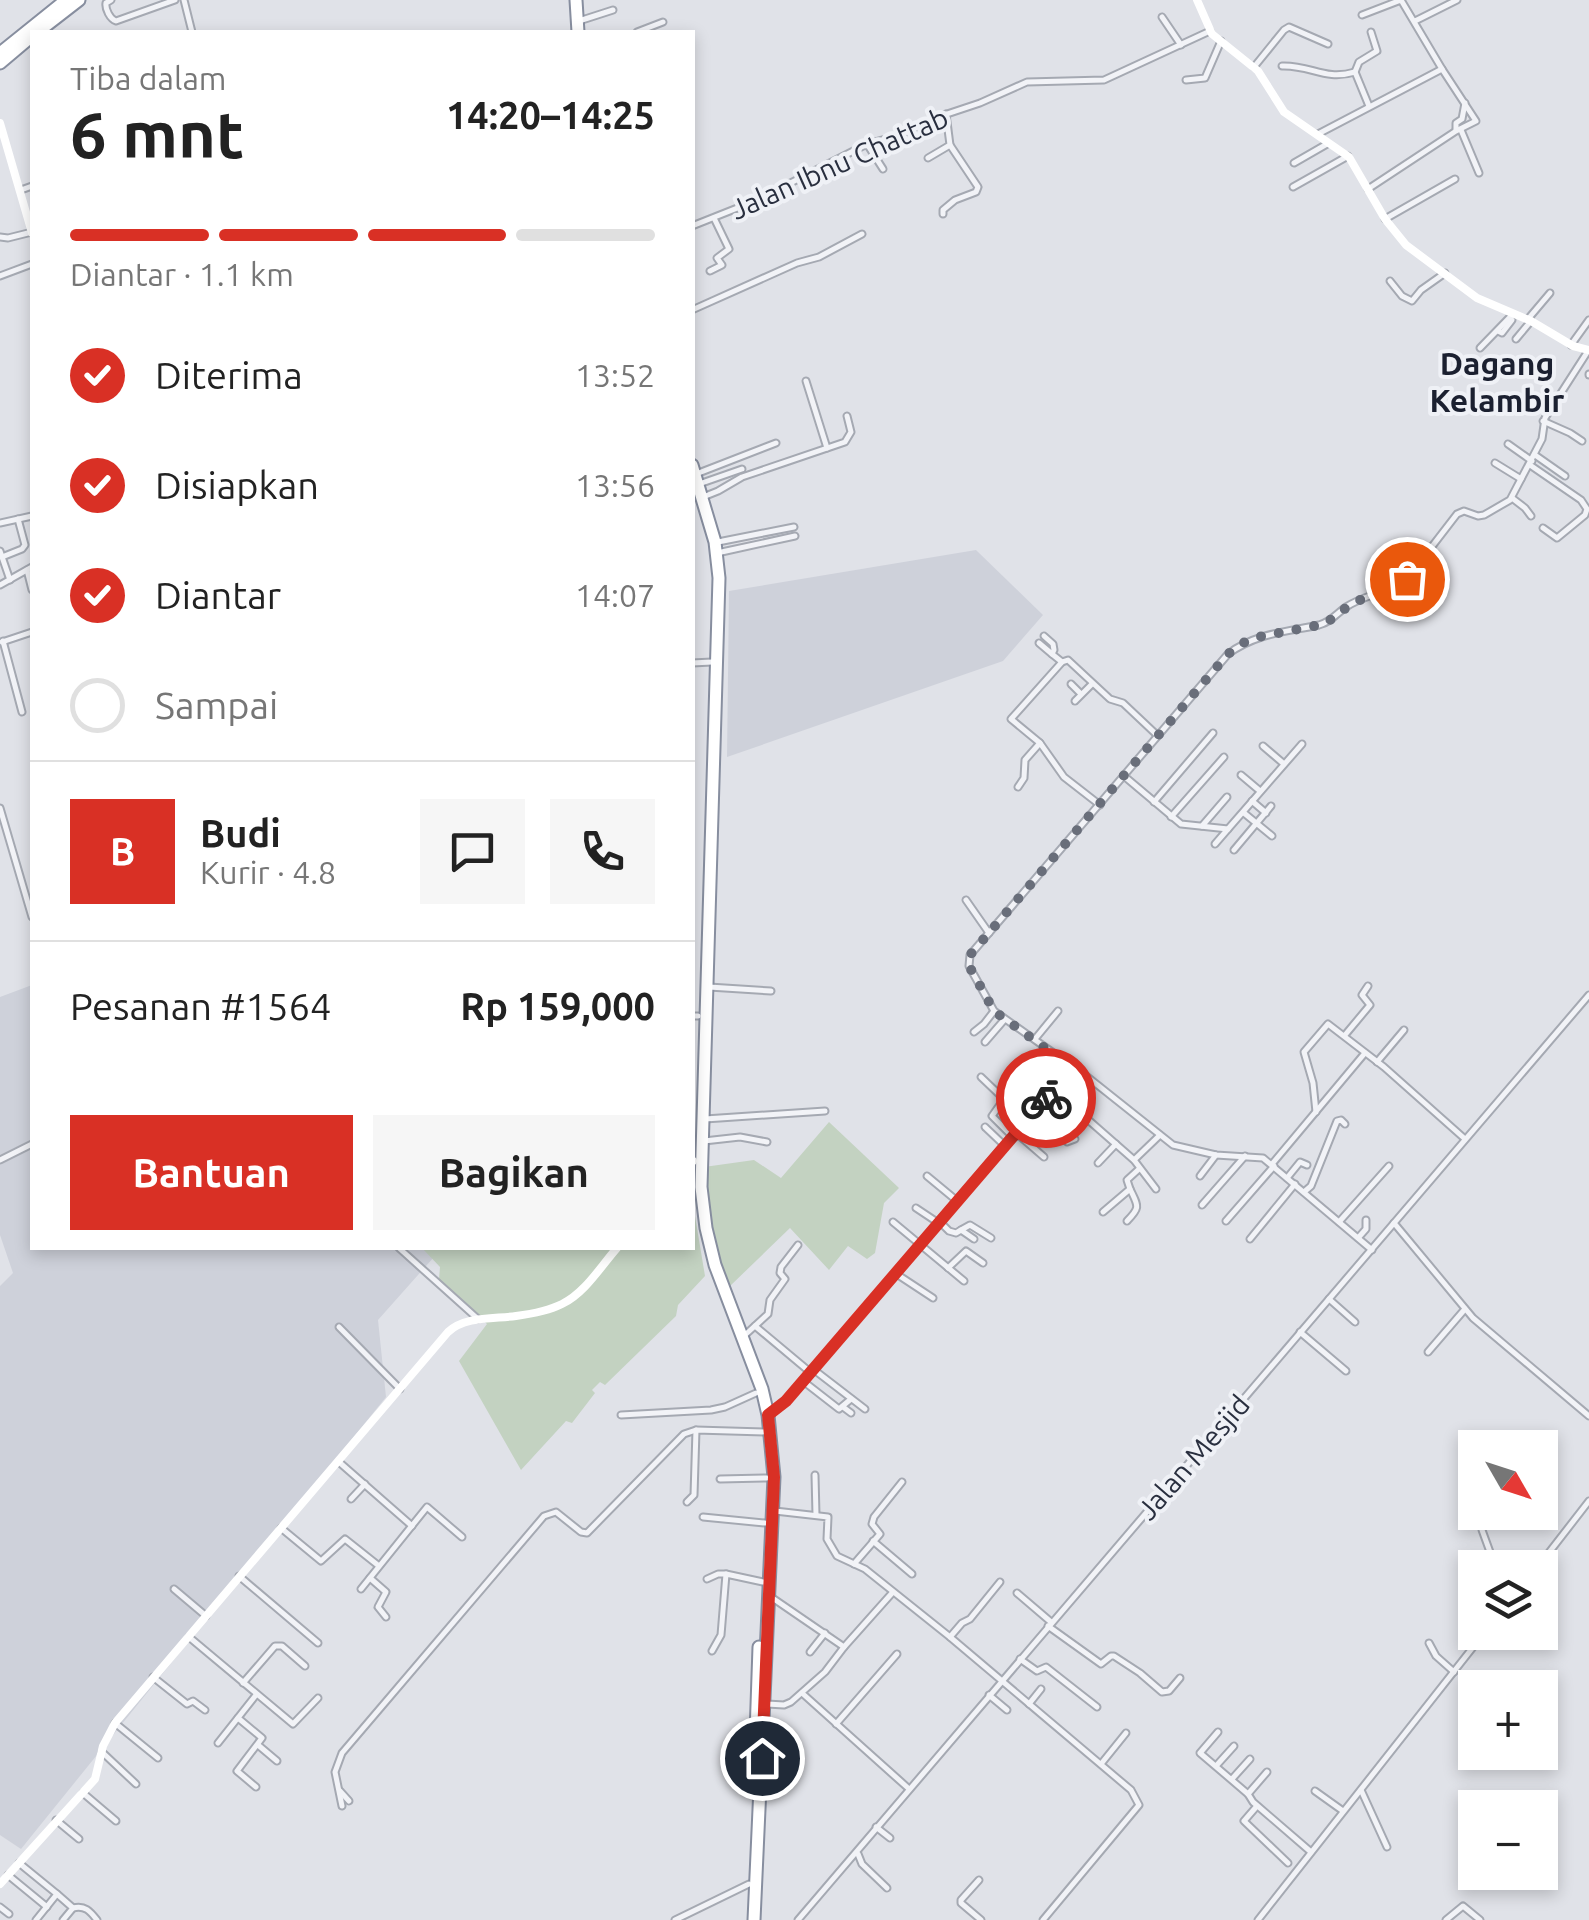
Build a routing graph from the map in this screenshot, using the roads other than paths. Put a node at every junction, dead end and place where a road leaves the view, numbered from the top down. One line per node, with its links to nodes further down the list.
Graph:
1 (66, 0): 24 (highway)
2 (79, 0): 15 (highway)
3 (111, 0): 4 (street)
4 (175, 0)
5 (184, 0): 16 (street)
6 (578, 0): 14 (highway)
7 (1198, 0): 18 (street)
8 (1457, 0): 12 (street)
9 (613, 10): 14 (street)
10 (1362, 15): 12 (street)
11 (1162, 17): 23 (street)
12 (1415, 21): 28 (street)
13 (663, 22): 17 (street)
14 (581, 28)
15 (40, 30)
16 (191, 30)
17 (642, 30)
18 (1210, 31): 21 (street); 23 (street, Jalan Ibnu Chattab)
19 (1371, 32): 29 (street)
20 (30, 38): 25 (highway)
21 (1221, 41): 27 (street); 30 (street)
22 (1328, 44): 27 (street)
23 (1181, 45): 33 (street, Jalan Ibnu Chattab)
24 (0, 52)
25 (0, 63)
26 (1282, 66): 29 (street)
27 (1254, 67): 36 (street)
28 (1442, 68): 31 (street); 32 (street)
29 (1355, 72): 32 (street)
30 (1186, 80)
31 (1465, 103): 35 (street); 35 (street)
32 (1369, 106): 36 (street)
33 (946, 114): 37 (street, Jalan Ibnu Chattab); 40 (street)
34 (1, 128): 41 (street)
35 (1458, 130): 47 (street); 51 (street)
36 (1318, 134): 38 (street)
37 (876, 142): 39 (street, Jalan Ibnu Chattab); 42 (street)
38 (1330, 142): 43 (street); 45 (street)
39 (867, 144): 42 (street); 54 (street, Jalan Ibnu Chattab)
40 (950, 146): 44 (street); 53 (street)
41 (4, 152): 52 (street)
42 (872, 152): 46 (street)
43 (1348, 156): 49 (street); 51 (street)
44 (928, 158)
45 (1294, 163)
46 (883, 169)
47 (1478, 173)
48 (1454, 180): 55 (street)
49 (1294, 186)
50 (30, 187): 52 (street)
51 (1368, 189): 55 (street)
52 (20, 190): 56 (street)
53 (943, 214)
54 (714, 218): 57 (street, Jalan Ibnu Chattab); 63 (street)
55 (1385, 219): 65 (street)
56 (30, 225)
57 (695, 225)
58 (30, 232): 60 (street)
59 (862, 234): 69 (street)
60 (0, 237)
61 (734, 260): 63 (street)
62 (30, 265): 66 (street)
63 (722, 265): 64 (street)
64 (710, 271)
65 (1444, 273): 67 (street); 70 (street)
66 (0, 276)
67 (1390, 280)
68 (1550, 292): 71 (street)
69 (695, 309)
70 (1516, 313): 71 (street); 75 (street)
71 (1530, 320): 73 (street); 74 (street)
72 (1589, 320): 74 (street)
73 (1516, 339)
74 (1571, 345): 76 (street)
75 (1480, 348)
76 (1589, 350): 79 (street)
77 (806, 381): 83 (street)
78 (847, 416): 83 (street)
79 (1543, 421): 80 (street); 84 (street)
80 (1582, 441)
81 (776, 443): 87 (street)
82 (1508, 444): 84 (street)
83 (826, 448): 90 (street)
84 (1532, 460): 88 (street); 89 (street); 98 (street)
85 (1496, 463): 89 (street)
86 (742, 469): 87 (street)
87 (695, 476): 90 (highway); 111 (highway)
88 (1565, 476)
89 (1522, 480): 91 (street)
90 (704, 497): 101 (highway)
91 (1511, 498): 93 (street); 120 (street)
92 (30, 516): 95 (street)
93 (1531, 516)
94 (30, 518): 99 (street)
95 (18, 519): 96 (street); 99 (street)
96 (0, 523)
97 (794, 526): 101 (street)
98 (1543, 528)
99 (21, 529): 102 (street)
100 (794, 536): 101 (street)
101 (716, 548): 149 (highway)
102 (1, 554): 104 (street)
103 (30, 569): 104 (street)
104 (10, 580): 105 (street)
105 (0, 585)
106 (30, 633): 108 (street)
107 (1044, 636): 110 (street)
108 (1, 642): 118 (street)
109 (1038, 644): 110 (street)
110 (1052, 654): 112 (street)
111 (712, 662): 113 (street); 154 (highway)
112 (1062, 662): 115 (street); 121 (street)
113 (695, 663)
114 (1071, 684): 116 (street)
115 (1092, 684): 116 (street); 120 (street)
116 (1081, 694): 117 (street)
117 (1074, 700)
118 (22, 712)
119 (1213, 733): 132 (street)
120 (1158, 736): 127 (street)
121 (1040, 743): 128 (street); 133 (street)
122 (1302, 744): 125 (street)
123 (1263, 746): 125 (street)
124 (1224, 756): 138 (street)
125 (1284, 764): 129 (street)
126 (1241, 774): 129 (street)
127 (1124, 776): 132 (street); 133 (street)
128 (1018, 787)
129 (1260, 791): 131 (street)
130 (1227, 797): 140 (street)
131 (1252, 801): 136 (street); 137 (street)
132 (1154, 802): 138 (street)
133 (1100, 805): 147 (street)
134 (1272, 806): 137 (street)
135 (0, 808): 146 (street)
136 (1243, 812): 139 (street); 141 (street)
137 (1266, 813): 139 (street)
138 (1171, 817): 140 (street)
139 (1257, 824): 142 (street); 144 (street)
140 (1202, 826): 141 (street)
141 (1228, 829): 143 (street)
142 (1272, 836)
143 (1215, 844)
144 (1234, 850)
145 (966, 900): 147 (street)
146 (30, 910)
147 (989, 934): 152 (street)
148 (1368, 986): 158 (street)
149 (706, 987): 150 (street); 169 (highway)
150 (771, 991)
151 (1589, 994): 175 (street, Jalan Mesjid)
152 (994, 1011): 155 (street); 157 (street)
153 (1058, 1011): 159 (street)
154 (695, 1016)
155 (1004, 1020): 159 (street); 160 (street)
156 (1404, 1030): 162 (street)
157 (974, 1032)
158 (1345, 1035): 161 (street); 168 (street)
159 (1036, 1039): 163 (street)
160 (985, 1042)
161 (1365, 1054): 162 (street); 168 (street)
162 (1377, 1062): 175 (street)
163 (1069, 1072): 165 (street); 173 (street)
164 (982, 1077): 172 (street)
165 (1053, 1089): 167 (street); 178 (street)
166 (825, 1111): 169 (street)
167 (1033, 1112): 172 (street); 174 (street)
168 (1316, 1112): 187 (street)
169 (702, 1119): 176 (highway)
170 (1344, 1124): 198 (street)
171 (984, 1127): 180 (street)
172 (1014, 1134): 180 (street); 183 (street)
173 (1160, 1135): 181 (street); 185 (street)
174 (1075, 1139)
175 (1465, 1139): 209 (street, Jalan Mesjid)
176 (702, 1142): 177 (street); 232 (highway)
177 (767, 1142)
178 (1116, 1144): 185 (street); 186 (street)
179 (30, 1145): 184 (street)
180 (1004, 1145): 199 (street)
181 (1216, 1155): 182 (street); 192 (street)
182 (1245, 1156): 187 (street); 200 (street)
183 (1044, 1157)
184 (0, 1160)
185 (1134, 1160): 190 (street)
186 (1098, 1163)
187 (1273, 1165): 193 (street); 206 (street)
188 (1306, 1165): 193 (street)
189 (1388, 1166): 208 (street)
190 (1139, 1169): 196 (street); 197 (street)
191 (926, 1176): 199 (street)
192 (1200, 1176)
193 (1287, 1178): 195 (street)
194 (695, 1184): 238 (highway)
195 (1295, 1184): 198 (street); 214 (street)
196 (1130, 1189): 202 (street); 203 (street)
197 (1156, 1189)
198 (1304, 1192): 208 (street)
199 (956, 1200): 205 (street)
200 (1202, 1205)
201 (916, 1208): 205 (street)
202 (1104, 1212)
203 (1127, 1220)
204 (1366, 1220): 212 (street)
205 (938, 1221): 210 (street); 215 (street)
206 (1226, 1221)
207 (893, 1222): 215 (street)
208 (1340, 1222): 212 (street)
209 (1394, 1223): 219 (street, Jalan Mesjid); 226 (street)
210 (961, 1230): 211 (street); 213 (street)
211 (991, 1238)
212 (1358, 1238): 219 (street)
213 (974, 1239)
214 (1250, 1239)
215 (918, 1244): 221 (street); 222 (street)
216 (798, 1245): 230 (street)
217 (401, 1250): 227 (street)
218 (615, 1250): 227 (street)
219 (1372, 1250): 225 (street, Jalan Mesjid)
220 (982, 1263): 221 (street)
221 (948, 1268): 223 (street)
222 (895, 1273): 224 (street); 234 (street)
223 (964, 1281)
224 (933, 1298)
225 (1328, 1299): 228 (street); 231 (street, Jalan Mesjid)
226 (1465, 1309): 233 (street); 245 (street)
227 (478, 1319): 237 (street)
228 (1354, 1322)
229 (339, 1326): 237 (street)
230 (755, 1326): 232 (street); 234 (street)
231 (1300, 1332): 235 (street); 283 (street, Jalan Mesjid)
232 (743, 1337): 244 (highway)
233 (1428, 1352)
234 (812, 1371): 236 (street); 239 (street)
235 (1346, 1371)
236 (804, 1381): 240 (street); 244 (street)
237 (400, 1388): 248 (street)
238 (756, 1393): 243 (street); 247 (highway)
239 (850, 1400): 240 (street); 241 (street)
240 (843, 1407): 242 (street)
241 (864, 1409)
242 (851, 1413)
243 (621, 1415)
244 (768, 1415): 247 (highway)
245 (1589, 1416)
246 (696, 1430): 247 (street); 256 (street); 330 (street)
247 (767, 1432): 250 (highway); 259 (highway)
248 (336, 1460): 253 (street); 261 (street)
249 (815, 1475): 257 (street)
250 (767, 1478): 251 (street); 259 (highway)
251 (720, 1479)
252 (902, 1482): 264 (street)
253 (365, 1484): 254 (street); 260 (street)
254 (351, 1499)
255 (1589, 1501): 266 (street)
256 (688, 1502)
257 (816, 1514): 259 (street); 267 (street)
258 (703, 1517): 259 (street)
259 (769, 1517): 274 (highway); 280 (highway)
260 (412, 1526): 263 (street); 268 (street)
261 (280, 1527): 268 (street); 271 (street)
262 (1482, 1530): 265 (street)
263 (462, 1537)
264 (873, 1541): 267 (street); 270 (street)
265 (1489, 1550)
266 (1551, 1550)
267 (854, 1564): 278 (street)
268 (379, 1566): 272 (street)
269 (726, 1574): 273 (street); 274 (street); 291 (street)
270 (912, 1574)
271 (239, 1576): 281 (street); 287 (street)
272 (370, 1578): 276 (street); 282 (street)
273 (707, 1578)
274 (762, 1582): 298 (highway)
275 (1000, 1582): 286 (street)
276 (361, 1588)
277 (174, 1590): 281 (street)
278 (893, 1592): 286 (street); 289 (street)
279 (1018, 1593): 283 (street)
280 (769, 1596): 284 (street); 298 (highway)
281 (206, 1616): 285 (street)
282 (386, 1617)
283 (1050, 1624): 294 (street, Jalan Mesjid); 299 (street)
284 (825, 1634): 289 (street); 292 (street)
285 (188, 1637): 297 (street); 301 (street)
286 (950, 1637): 300 (street)
287 (318, 1643)
288 (1429, 1643): 296 (street)
289 (844, 1647): 303 (street)
290 (1472, 1650): 296 (street)
291 (712, 1651)
292 (810, 1652)
293 (897, 1654): 314 (street)
294 (1020, 1659): 300 (street, Jalan Mesjid); 309 (street)
295 (306, 1666): 301 (street)
296 (1454, 1672): 332 (street)
297 (153, 1677): 310 (street); 313 (street)
298 (762, 1677): 307 (highway); 353 (highway)
299 (1180, 1678)
300 (1002, 1681): 305 (street, Jalan Mesjid); 308 (street)
301 (243, 1683): 304 (street)
302 (1042, 1689): 308 (street)
303 (802, 1693): 307 (street); 314 (street)
304 (256, 1694): 306 (street); 312 (street)
305 (989, 1695): 311 (street); 331 (street, Jalan Mesjid)
306 (318, 1698)
307 (766, 1704): 364 (highway)
308 (1029, 1704): 324 (street)
309 (1097, 1708)
310 (205, 1710)
311 (1007, 1710)
312 (238, 1718): 317 (street); 318 (street)
313 (115, 1723): 320 (street); 321 (street)
314 (836, 1724): 331 (street)
315 (1218, 1732): 325 (street)
316 (1126, 1734): 324 (street)
317 (218, 1743)
318 (258, 1745): 323 (street); 329 (street)
319 (1234, 1746): 325 (street)
320 (102, 1752): 328 (street); 334 (street)
321 (158, 1758)
322 (1250, 1759): 327 (street)
323 (277, 1761)
324 (1100, 1764): 367 (street)
325 (1216, 1766): 327 (street)
326 (1267, 1772): 335 (street)
327 (1232, 1780): 335 (street)
328 (136, 1784)
329 (256, 1787)
330 (338, 1789): 336 (street); 337 (street)
331 (909, 1789): 342 (street, Jalan Mesjid)
332 (1361, 1790): 339 (street); 345 (street)
333 (1315, 1791): 339 (street)
334 (83, 1794): 340 (street); 341 (street)
335 (1248, 1794): 338 (street)
336 (349, 1801)
337 (342, 1806)
338 (1257, 1806): 347 (street); 349 (street)
339 (1343, 1812): 347 (street)
340 (56, 1820): 344 (street); 348 (street)
341 (116, 1821)
342 (876, 1826): 343 (street); 346 (street, Jalan Mesjid)
343 (890, 1838)
344 (79, 1839)
345 (1386, 1846)
346 (858, 1851): 354 (street); 365 (street, Jalan Mesjid)
347 (1311, 1852): 368 (street)
348 (19, 1863): 350 (street); 355 (street)
349 (1288, 1863)
350 (8, 1875): 352 (street); 357 (street)
351 (978, 1880): 366 (street)
352 (0, 1884)
353 (749, 1884): 363 (street); 364 (highway)
354 (888, 1888)
355 (57, 1894): 357 (street); 358 (street)
356 (0, 1907): 359 (street)
357 (46, 1907): 360 (street)
358 (73, 1908): 361 (street); 362 (street)
359 (8, 1914)
360 (36, 1920)
361 (63, 1920)
362 (97, 1920)
363 (675, 1920)
364 (750, 1920)
365 (798, 1920)
366 (981, 1920)
367 (1043, 1920)
368 (1258, 1920)
369 (1446, 1920): 370 (street)
370 (1480, 1920)

